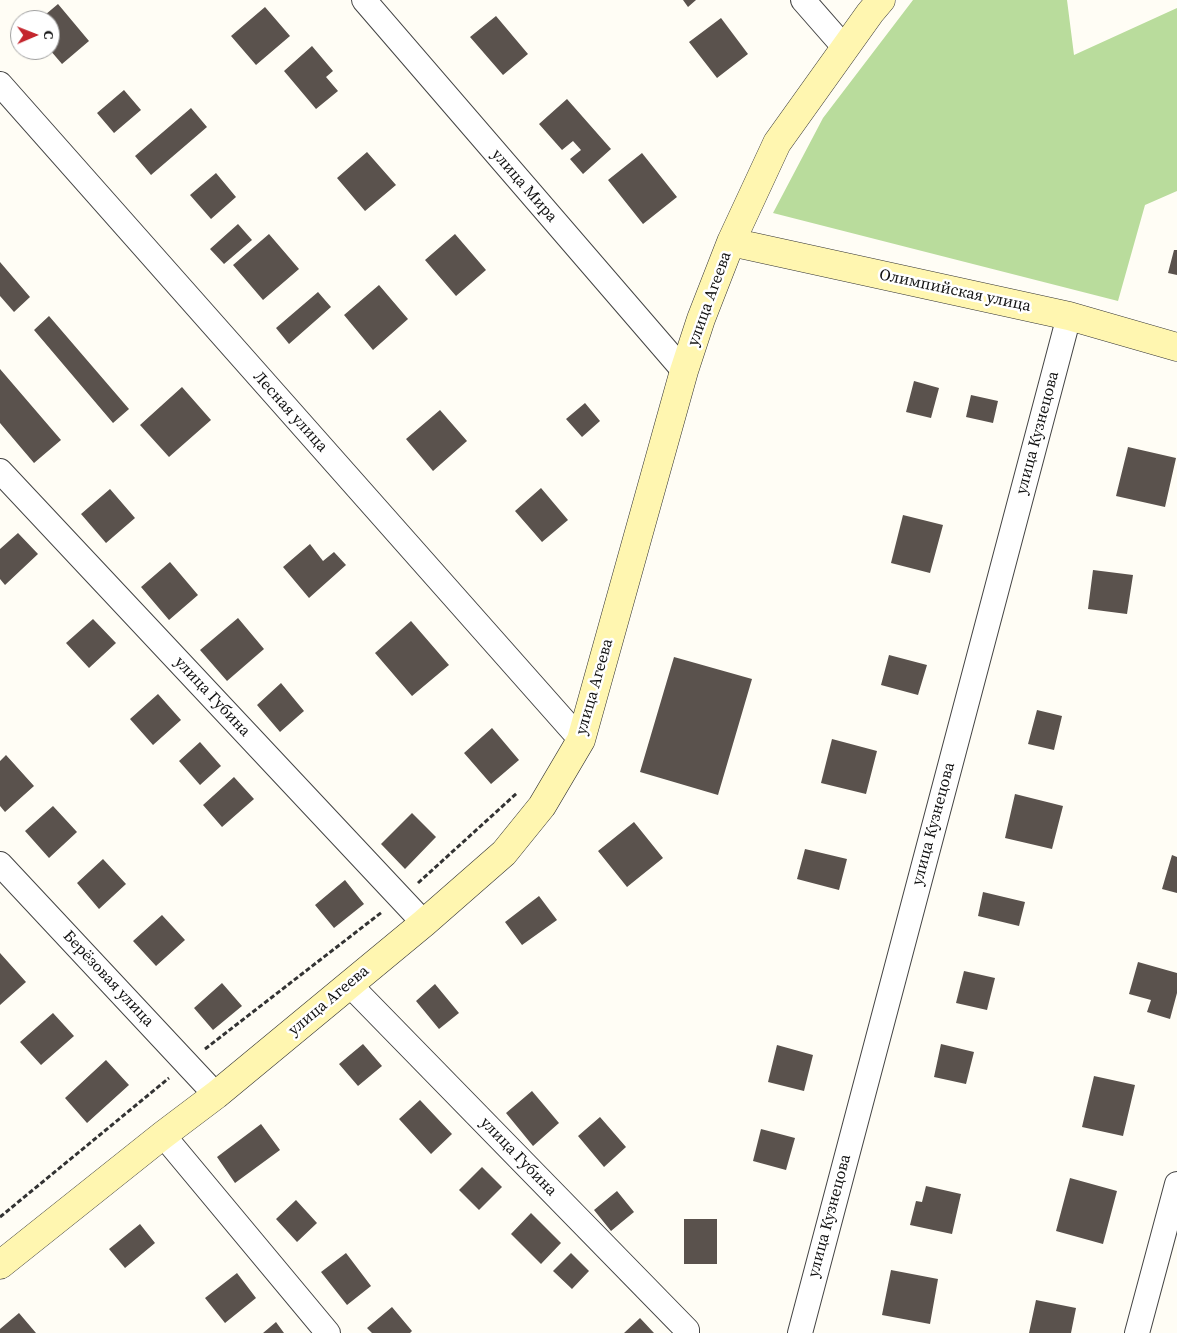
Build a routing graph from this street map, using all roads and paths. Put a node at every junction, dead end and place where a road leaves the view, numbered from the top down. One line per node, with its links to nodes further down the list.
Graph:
1 (364, 0): 9 (street, улица Мира)
2 (803, 0): 4 (street)
3 (881, 0): 4 (street, улица Агеева)
4 (845, 48): 6 (street, улица Агеева)
5 (0, 84): 11 (street, Лесная улица)
6 (731, 242): 7 (street, Олимпийская улица); 9 (street, улица Агеева)
7 (1069, 316): 8 (street, Олимпийская улица); 25 (street, улица Кузнецова)
8 (1177, 347)
9 (684, 371): 11 (street, улица Агеева)
10 (0, 471): 14 (street, улица Губина)
11 (580, 740): 15 (street, улица Агеева)
12 (521, 789): 14 (path)
13 (0, 864): 17 (street, Берёзовая улица)
14 (400, 898): 15 (street, улица Губина); 17 (path)
15 (424, 923): 16 (street, улица Агеева)
16 (349, 984): 18 (street, улица Агеева); 23 (street, улица Губина)
17 (187, 1063): 18 (street, Берёзовая улица); 21 (path)
18 (216, 1095): 19 (street, улица Агеева)
19 (163, 1135): 22 (street, улица Агеева); 24 (street)
20 (1177, 1184): 26 (street)
21 (0, 1218)
22 (0, 1265)
23 (687, 1332)
24 (328, 1333)
25 (800, 1333)
26 (1137, 1333)

